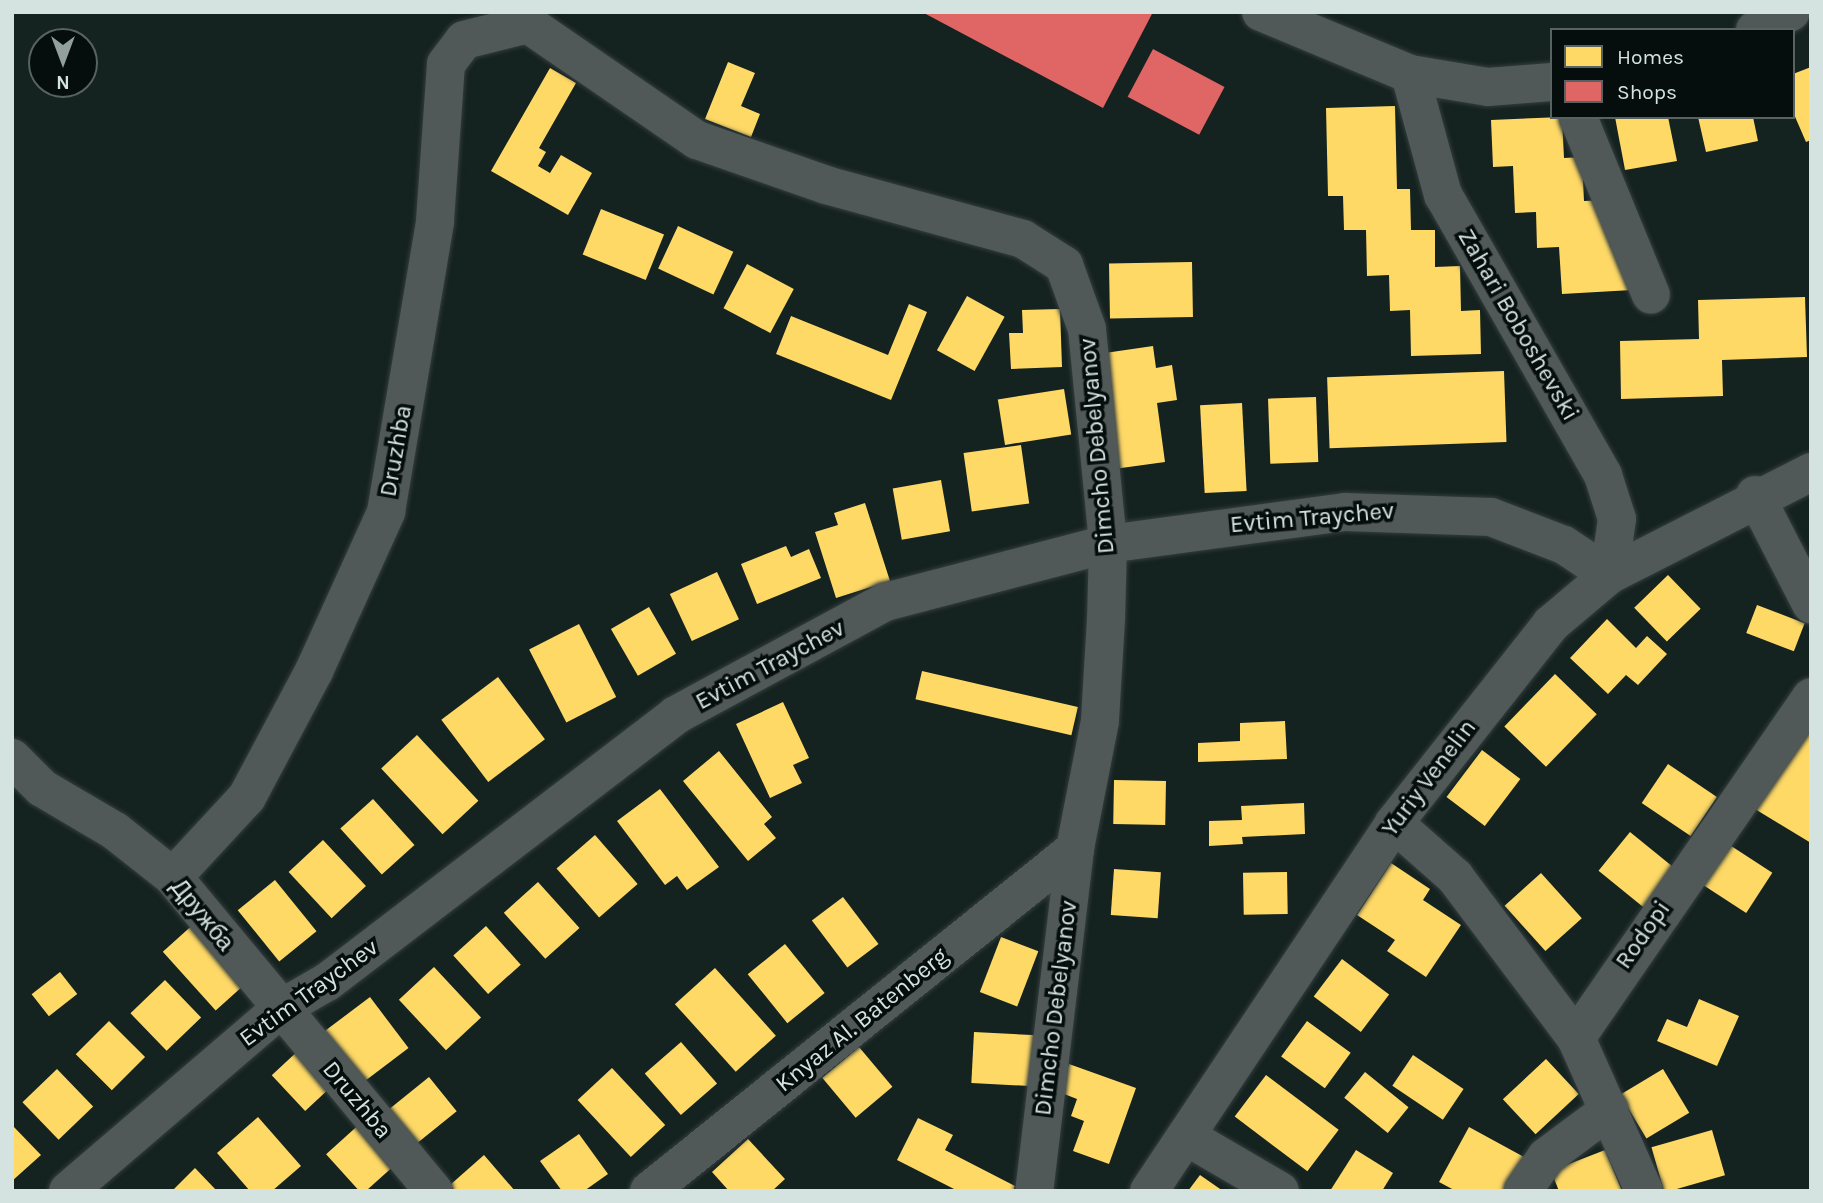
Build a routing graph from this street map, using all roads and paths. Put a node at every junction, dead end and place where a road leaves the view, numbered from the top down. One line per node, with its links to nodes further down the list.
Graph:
1 (1261, 12): 5 (street)
2 (1791, 12): 4 (street)
3 (525, 18): 11 (street, Dimcho Debelyanov); 18 (street, Druzhba)
4 (1759, 28)
5 (1410, 74): 6 (street); 12 (street, Zahari Boboshevski)
6 (1550, 82)
7 (1578, 119): 8 (street)
8 (1651, 295)
9 (1811, 472): 10 (street, Yuriy Venelin)
10 (1755, 495): 12 (street, Yuriy Venelin); 13 (street)
11 (1108, 544): 12 (street, Evtim Traychev); 17 (street, Dimcho Debelyanov); 19 (street, Evtim Traychev)
12 (1609, 575): 16 (street, Yuriy Venelin)
13 (1811, 604)
14 (1811, 697): 20 (street, Rodopi)
15 (12, 758): 18 (street, Дружба)
16 (1394, 822): 20 (street); 22 (street, Yuriy Venelin)
17 (1075, 849): 25 (street, Knyaz Al. Batenberg); 26 (street, Dimcho Debelyanov)
18 (173, 877): 19 (street, Дружба)
19 (281, 1009): 23 (street, Evtim Traychev); 24 (street, Druzhba)
20 (1576, 1038): 21 (street)
21 (1609, 1110): 29 (street); 30 (street)
22 (1189, 1138): 27 (street, Yuriy Venelin); 28 (street)
23 (68, 1191)
24 (434, 1191)
25 (649, 1191)
26 (1034, 1191)
27 (1149, 1191)
28 (1280, 1191)
29 (1523, 1191)
30 (1644, 1191)

